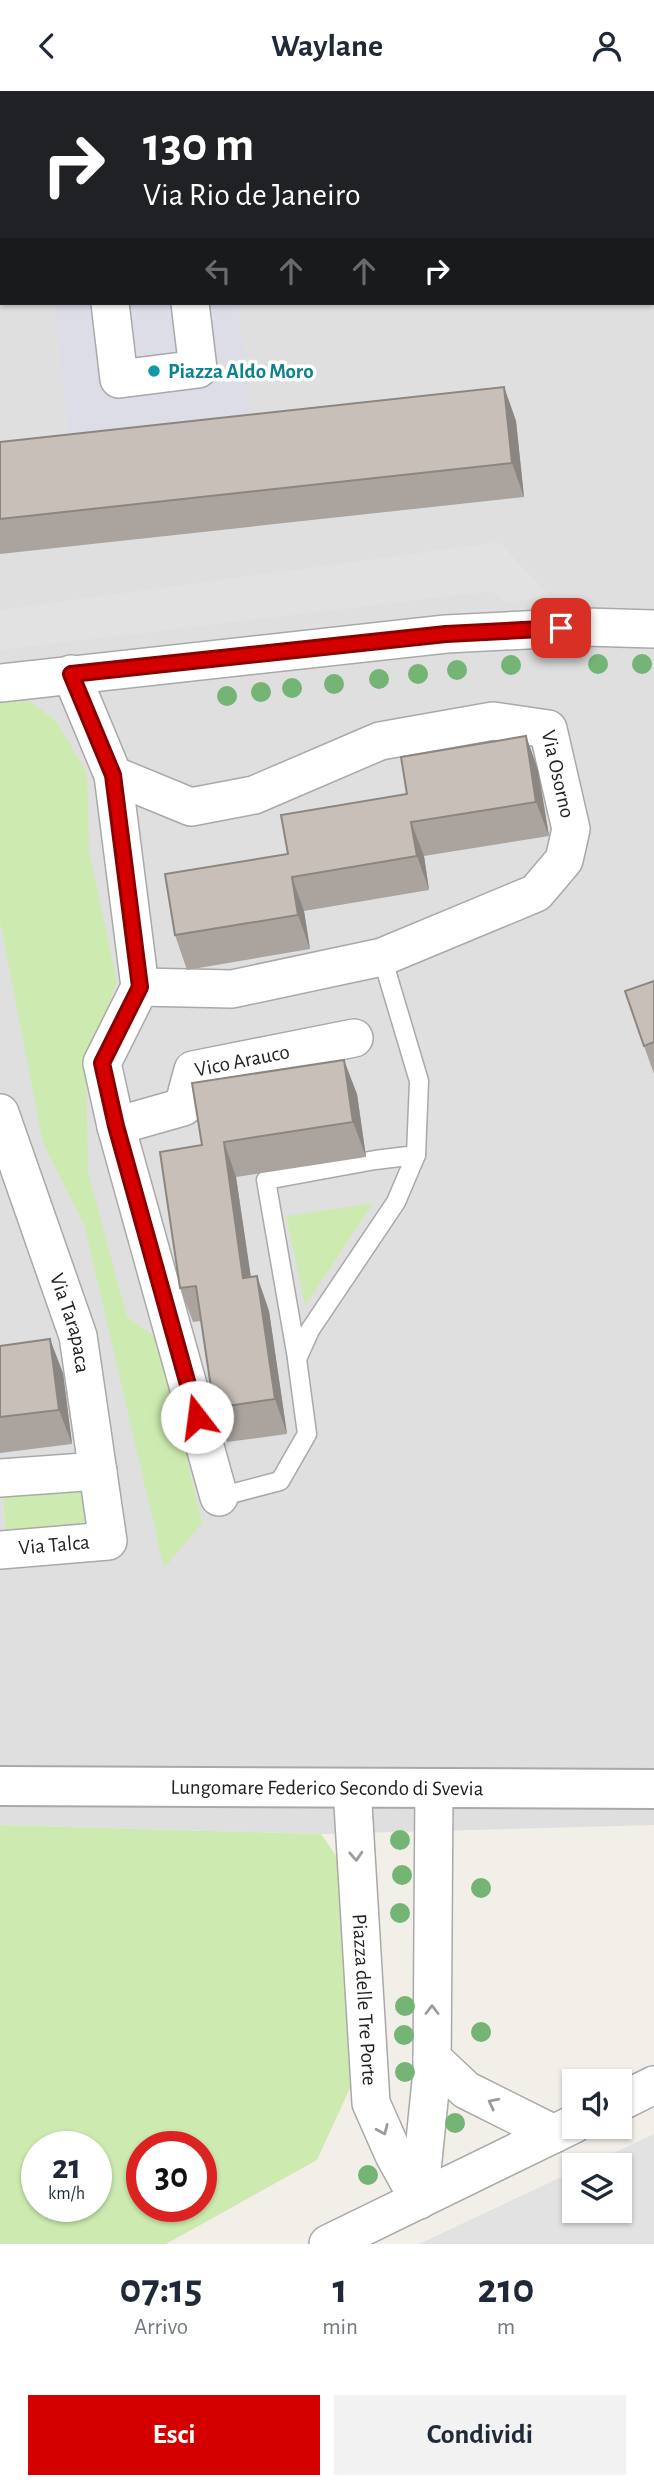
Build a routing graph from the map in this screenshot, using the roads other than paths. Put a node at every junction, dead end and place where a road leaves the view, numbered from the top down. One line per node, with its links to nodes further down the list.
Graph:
1 (110, 305): 2 (street)
2 (190, 305)
3 (654, 629): 4 (street)
4 (71, 674): 5 (street); 6 (street)
5 (0, 683)
6 (113, 775): 7 (street, Via Osorno); 8 (street)
7 (382, 957): 8 (street, Via Osorno); 12 (lane)
8 (140, 987): 11 (street)
9 (354, 1038): 11 (street, Vico Arauco)
10 (0, 1113): 13 (street, Via Tarapaca)
11 (116, 1126): 18 (street)
12 (416, 1155): 15 (lane); 15 (lane)
13 (78, 1336): 14 (street); 16 (street, Via Tarapaca)
14 (39, 1341)
15 (298, 1359): 18 (lane)
16 (97, 1471): 17 (street); 19 (street, Via Tarapaca)
17 (0, 1478)
18 (219, 1497)
19 (108, 1541): 20 (street, Via Talca)
20 (0, 1549)
21 (0, 1786): 22 (street, Lungomare Federico Secondo di Svevia)
22 (352, 1788): 23 (street, Lungomare Federico Secondo di Svevia); 30 (street, Piazza delle Tre Porte, one-way to 30)
23 (433, 1789): 24 (street, Lungomare Federico Secondo di Svevia); 25 (street, one-way to 23)
24 (654, 1789)
25 (432, 2058): 28 (street, one-way to 25); 30 (street)
26 (654, 2085): 27 (street)
27 (632, 2096)
28 (562, 2128)
29 (562, 2130): 30 (street)
30 (419, 2200): 31 (street)
31 (328, 2244)

